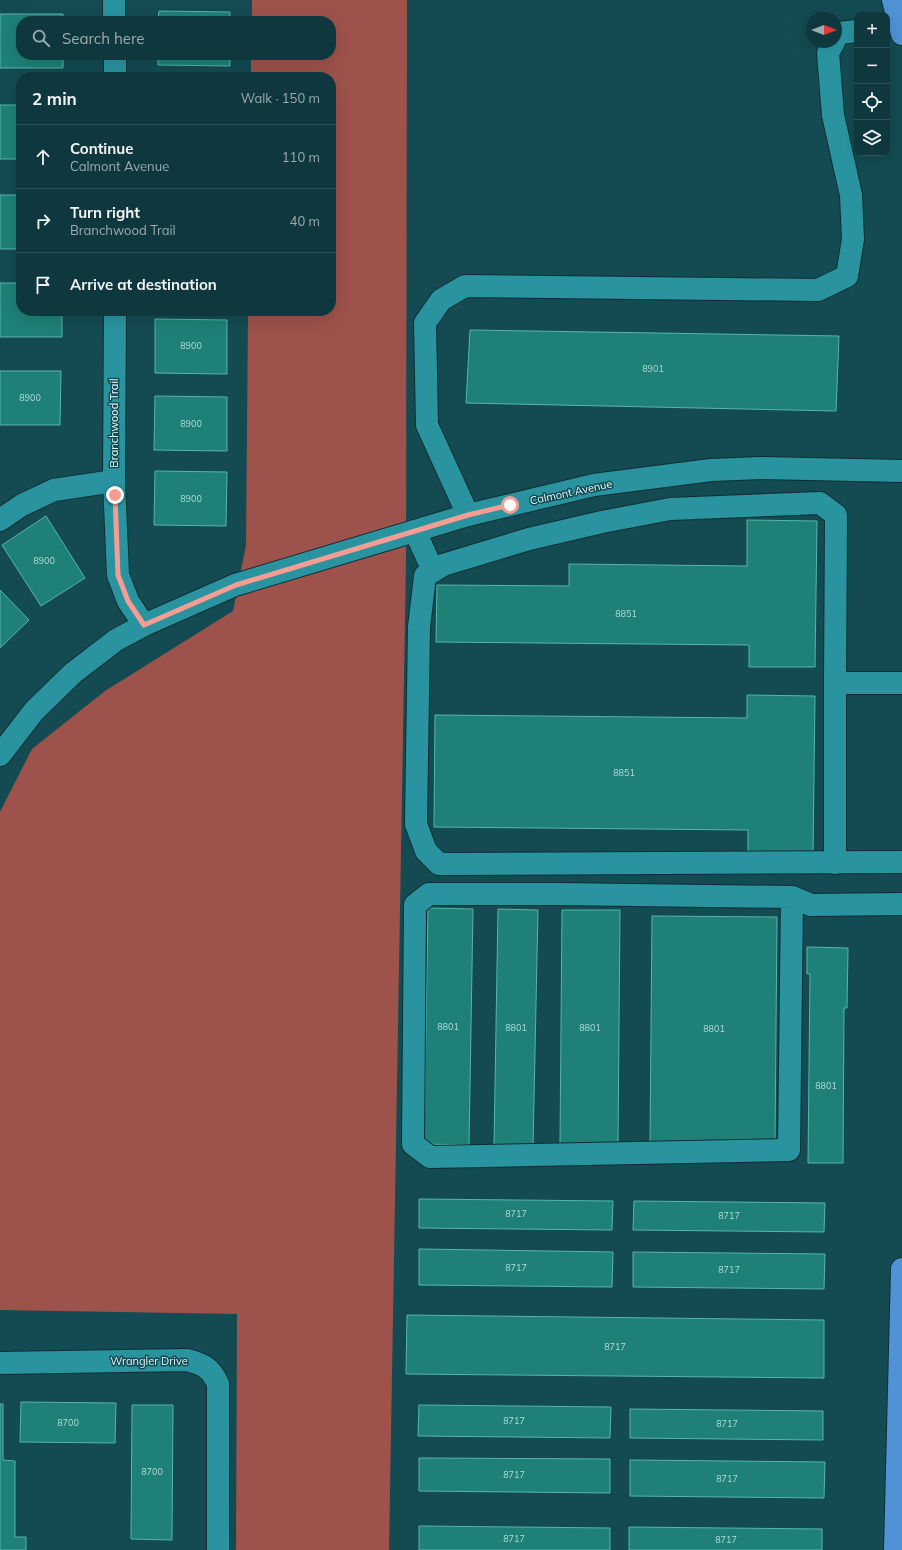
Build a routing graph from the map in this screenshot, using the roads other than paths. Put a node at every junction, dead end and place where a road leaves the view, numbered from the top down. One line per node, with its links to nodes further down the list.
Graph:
1 (114, 0): 3 (street)
2 (893, 0): 4 (main road)
3 (114, 16)
4 (896, 29)
5 (854, 30): 6 (street)
6 (842, 32)
7 (831, 48): 13 (street)
8 (115, 60): 9 (street)
9 (115, 72)
10 (115, 316): 12 (street, Branchwood Trail)
11 (902, 471): 13 (street, Calmont Avenue)
12 (114, 481): 14 (street); 17 (street, Branchwood Trail)
13 (468, 515): 15 (street, Calmont Avenue)
14 (0, 520)
15 (415, 530): 16 (street); 17 (street, Calmont Avenue)
16 (433, 571): 18 (street); 22 (street)
17 (144, 625): 20 (street, Calmont Avenue)
18 (835, 683): 19 (street); 22 (street)
19 (902, 683)
20 (0, 755)
21 (902, 862): 22 (street)
22 (835, 863)
23 (792, 897): 23 (street); 24 (street)
24 (902, 904)
25 (902, 1269): 28 (main road)
26 (0, 1363): 27 (street, Wrangler Drive)
27 (218, 1550)
28 (895, 1550)

